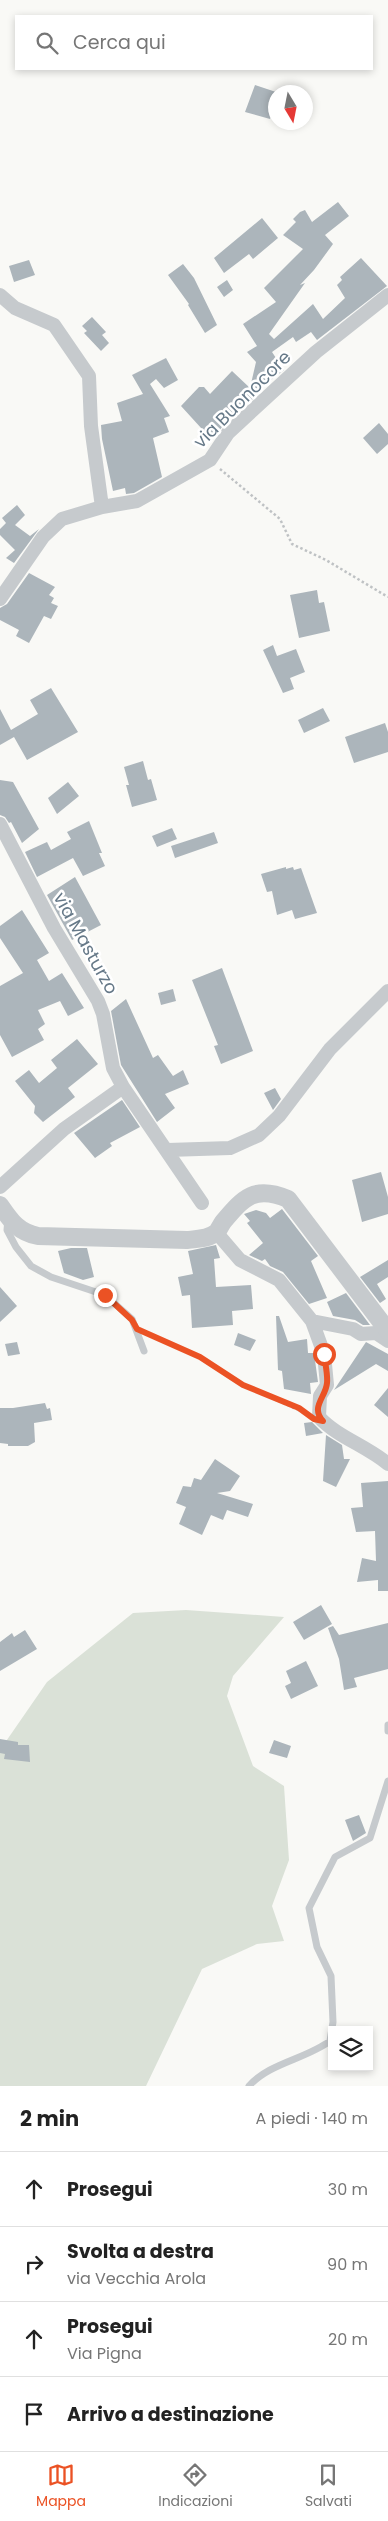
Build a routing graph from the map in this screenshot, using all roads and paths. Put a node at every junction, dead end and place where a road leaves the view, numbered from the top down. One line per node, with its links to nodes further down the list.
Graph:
1 (0, 295): 4 (street)
2 (388, 295): 3 (street, via Buonocore)
3 (210, 460): 4 (street, via Buonocore); 5 (path)
4 (102, 507): 6 (street, via Buonocore)
5 (388, 597)
6 (0, 599)
7 (0, 824): 9 (street, via Masturzo)
8 (388, 991): 10 (street)
9 (123, 1087): 10 (street, via Masturzo); 11 (street)
10 (168, 1150): 12 (street, via Masturzo)
11 (0, 1187)
12 (202, 1203)
13 (4, 1211): 14 (street); 16 (lane)
14 (216, 1232): 15 (street); 17 (street)
15 (312, 1321): 18 (street); 20 (street)
16 (137, 1329): 19 (lane); 20 (path)
17 (388, 1331)
18 (388, 1341)
19 (144, 1351)
20 (323, 1421): 21 (street)
21 (388, 1464)
22 (388, 1725): 23 (lane)
23 (388, 1731)
24 (388, 1781): 25 (lane)
25 (249, 2086)

